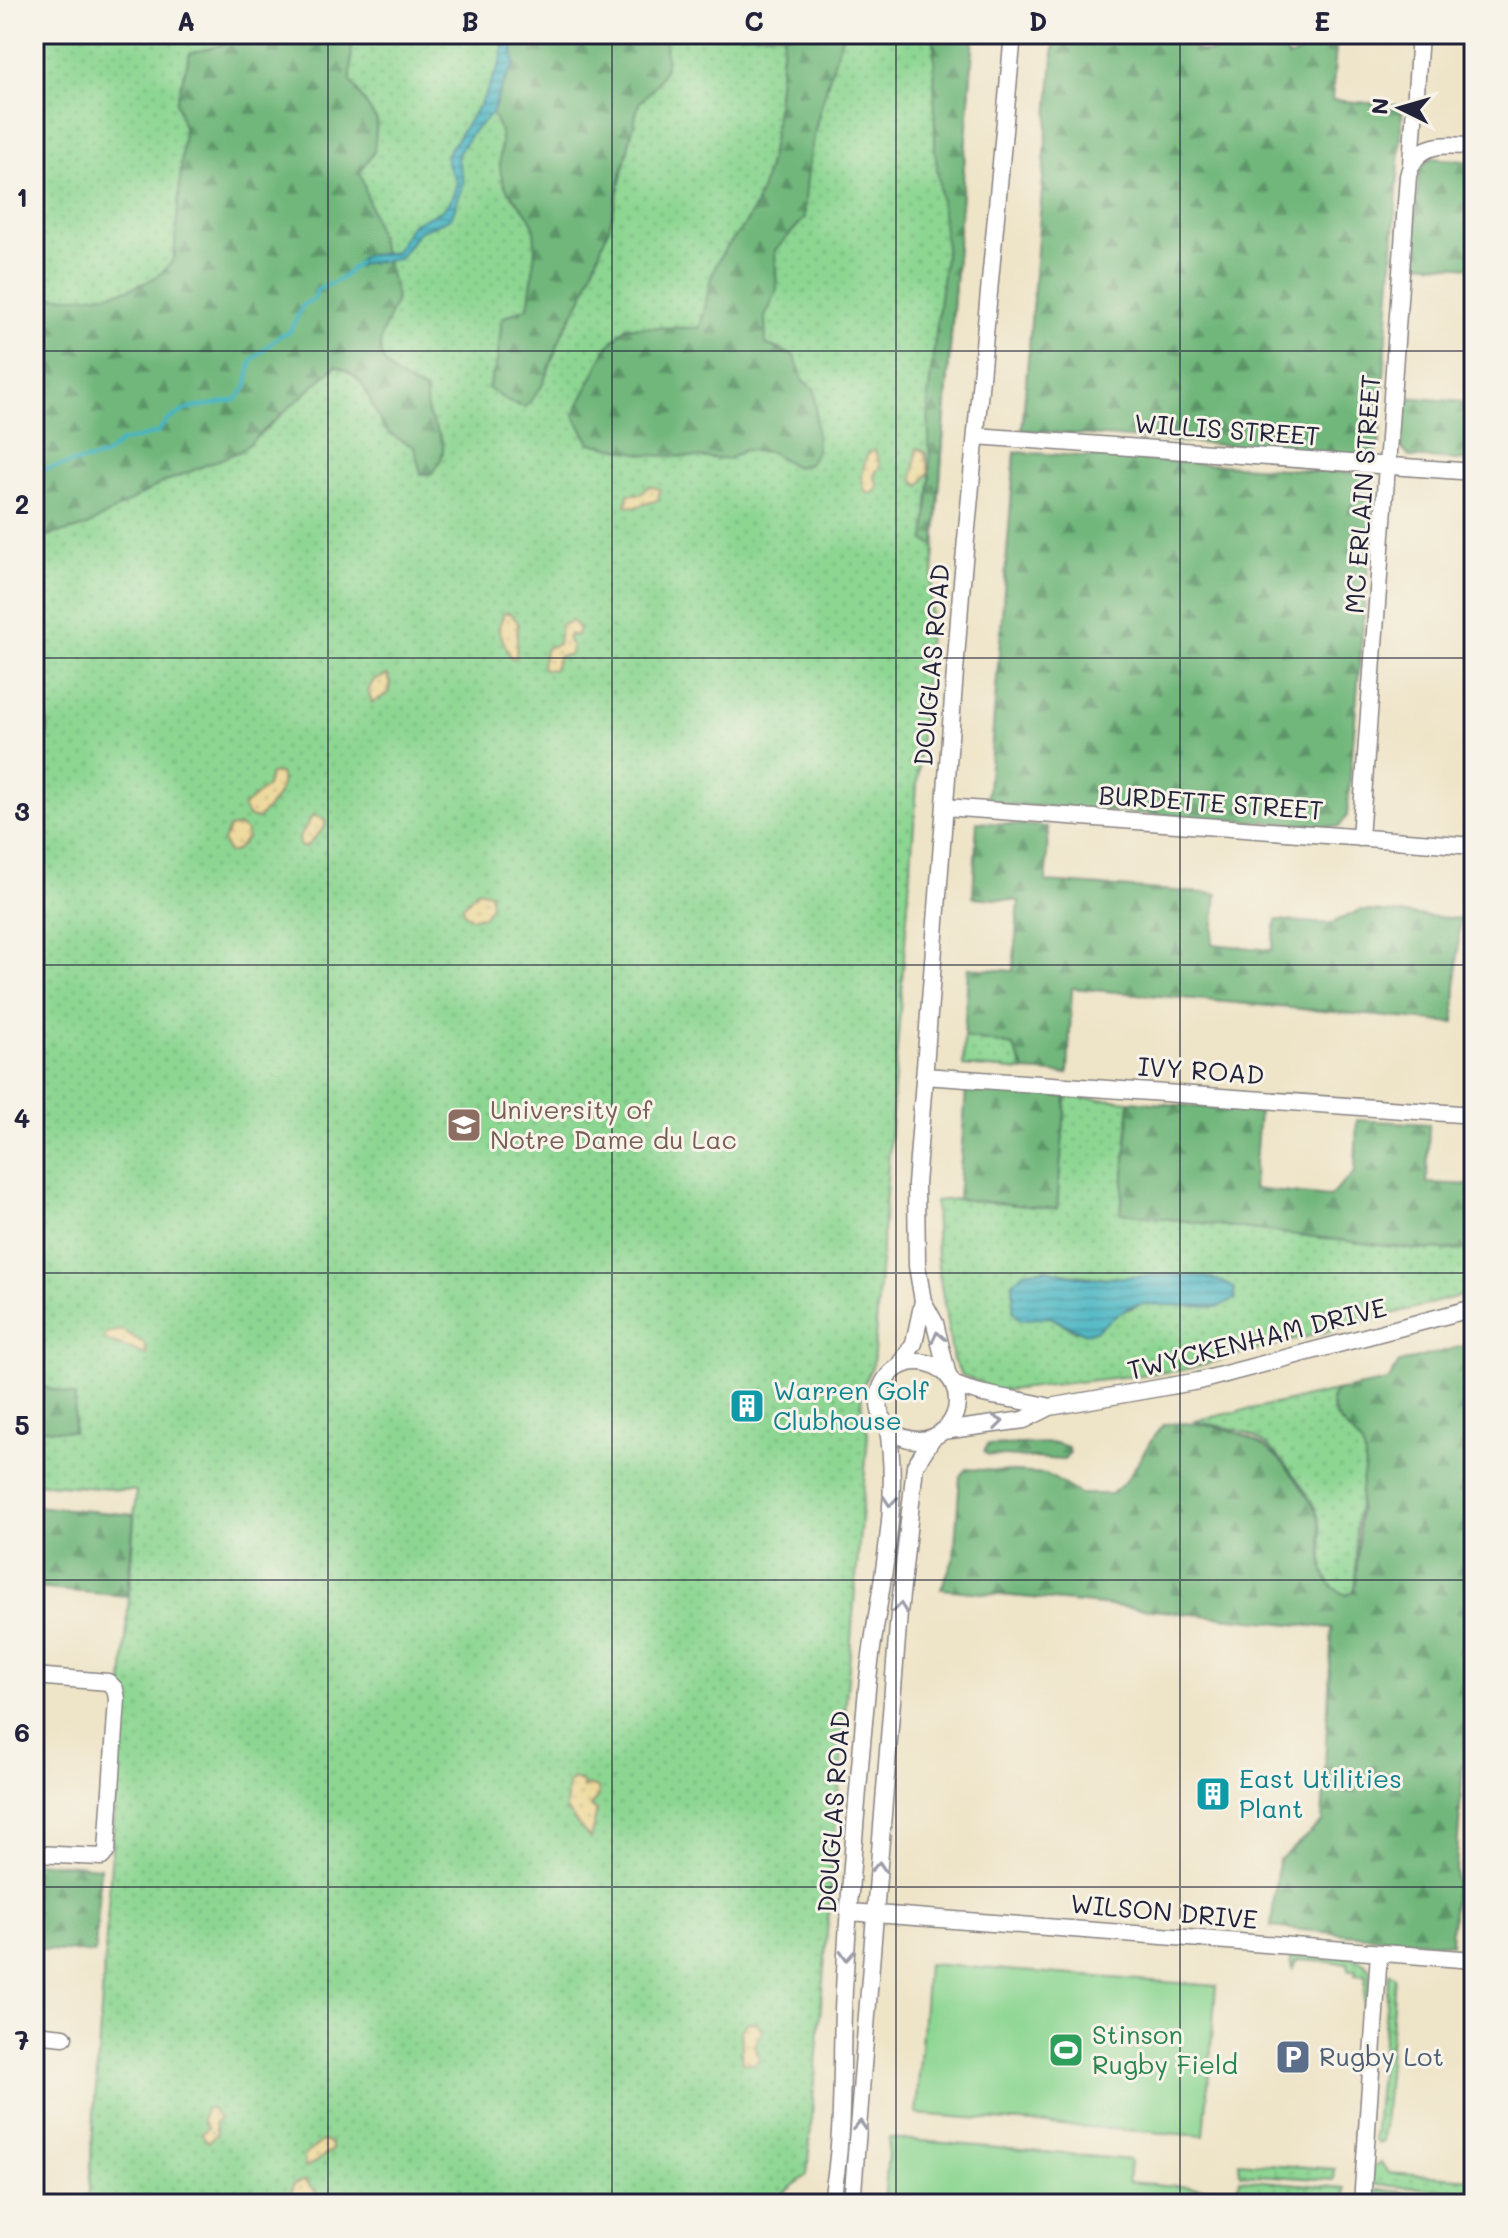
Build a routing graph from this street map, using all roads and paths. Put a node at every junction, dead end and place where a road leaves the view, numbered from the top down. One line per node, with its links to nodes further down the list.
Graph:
1 (1013, 34): 5 (street, DOUGLAS ROAD)
2 (1420, 34): 4 (street, MC ERLAIN STREET)
3 (1474, 147): 4 (street)
4 (1414, 160): 6 (street, MC ERLAIN STREET)
5 (976, 436): 6 (street, WILLIS STREET); 8 (street, DOUGLAS ROAD)
6 (1389, 466): 7 (street, WILLIS STREET); 9 (street, MC ERLAIN STREET)
7 (1474, 472)
8 (945, 807): 9 (street, BURDETTE STREET); 11 (street, DOUGLAS ROAD)
9 (1360, 838): 10 (street, BURDETTE STREET)
10 (1474, 846)
11 (924, 1076): 12 (street, IVY ROAD); 13 (street, DOUGLAS ROAD)
12 (1474, 1115)
13 (923, 1301): 15 (street, DOUGLAS ROAD); 16 (street, DOUGLAS ROAD, one-way to 13)
14 (1474, 1308): 17 (street, TWYCKENHAM DRIVE)
15 (899, 1367): 16 (street); 18 (street)
16 (951, 1380): 17 (street, TWYCKENHAM DRIVE); 19 (street)
17 (1050, 1407): 19 (street, TWYCKENHAM DRIVE, one-way to 17)
18 (887, 1424): 19 (street); 22 (street, DOUGLAS ROAD, one-way to 22)
19 (938, 1434): 23 (street, DOUGLAS ROAD, one-way to 19)
20 (34, 1676): 21 (street)
21 (34, 1854)
22 (850, 1912): 23 (street, WILSON DRIVE); 28 (street, DOUGLAS ROAD, one-way to 28)
23 (875, 1914): 24 (street, WILSON DRIVE); 29 (street, DOUGLAS ROAD, one-way to 23)
24 (1379, 1953): 25 (street, WILSON DRIVE); 30 (street)
25 (1474, 1960)
26 (34, 2034): 27 (street)
27 (64, 2037)
28 (831, 2204)
29 (852, 2204)
30 (1362, 2204)

